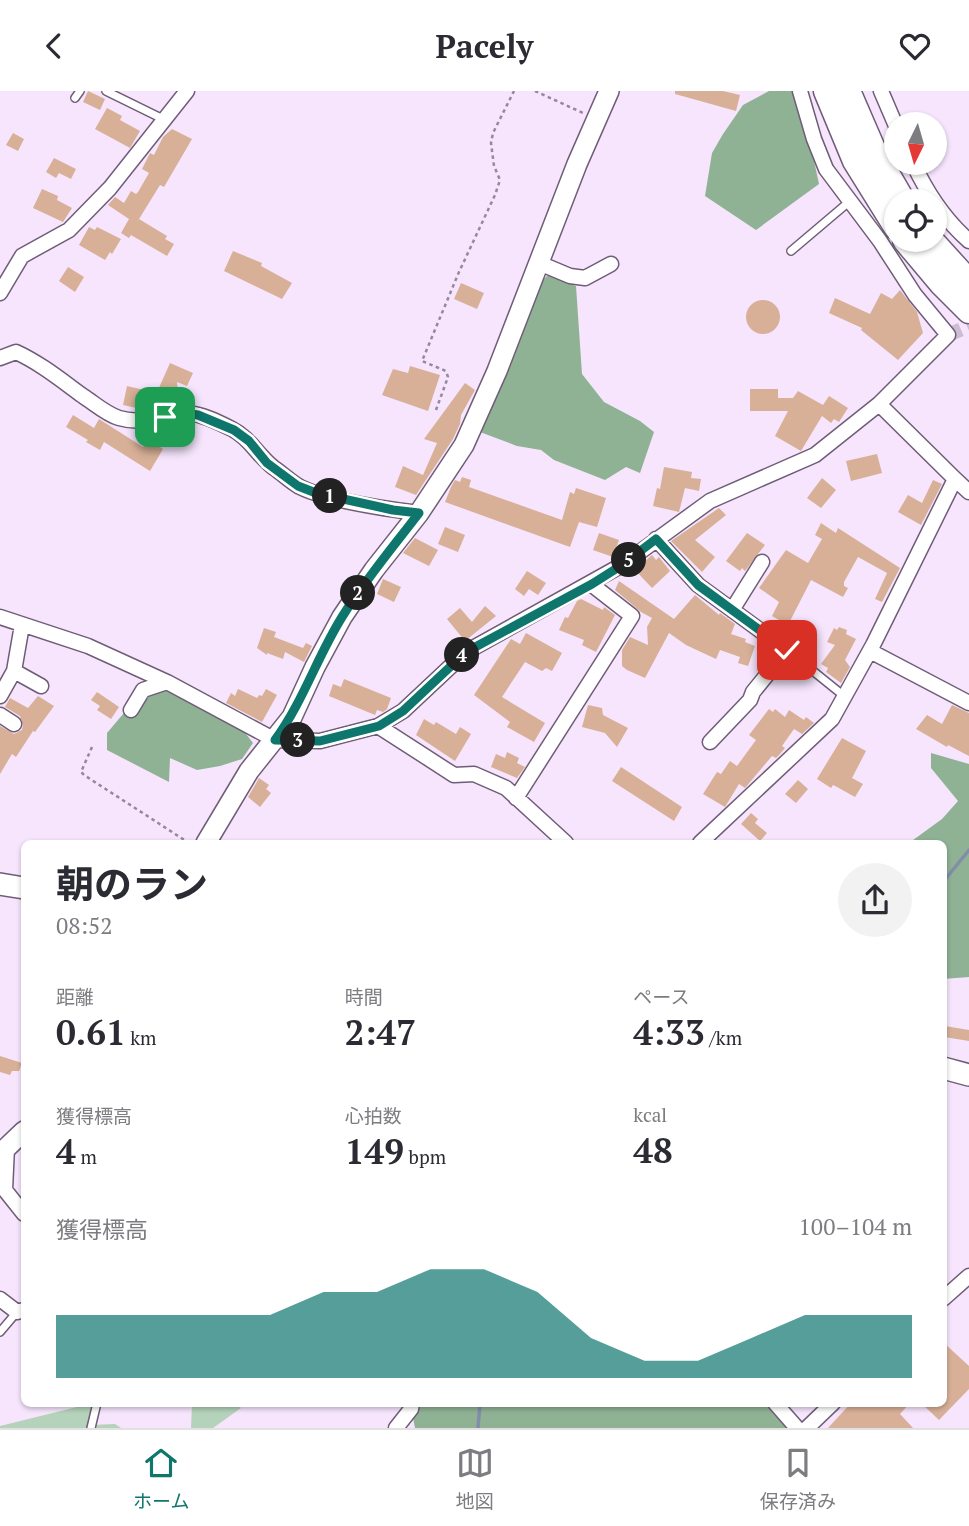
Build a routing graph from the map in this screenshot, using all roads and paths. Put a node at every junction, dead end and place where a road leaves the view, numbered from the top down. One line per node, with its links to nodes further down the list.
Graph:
1 (106, 91): 11 (lane)
2 (187, 91): 11 (street)
3 (514, 91): 28 (path)
4 (535, 91): 12 (path)
5 (609, 91): 12 (street)
6 (800, 91): 15 (street)
7 (826, 91): 16 (highway)
8 (848, 91): 14 (highway)
9 (881, 91): 10 (street)
10 (890, 112)
11 (163, 119): 24 (street)
12 (596, 119): 21 (street)
13 (918, 175): 17 (street)
14 (896, 189)
15 (850, 201): 18 (lane); 27 (street)
16 (884, 208)
17 (969, 241)
18 (791, 251)
19 (915, 252): 25 (highway)
20 (942, 252): 23 (highway)
21 (539, 263): 22 (street); 31 (street)
22 (611, 264)
23 (969, 282)
24 (0, 293)
25 (969, 311)
26 (0, 358): 31 (street)
27 (879, 404): 29 (street); 32 (street)
28 (436, 410)
29 (955, 479): 30 (street); 39 (street)
30 (969, 492)
31 (419, 513): 50 (street)
32 (656, 539): 34 (street); 35 (street)
33 (762, 562): 35 (street)
34 (592, 584): 49 (street); 53 (street)
35 (732, 610): 38 (street)
36 (0, 617): 37 (street)
37 (22, 625): 40 (street); 41 (street)
38 (787, 650): 44 (lane); 51 (street)
39 (870, 651): 44 (street); 45 (street)
40 (14, 671): 42 (street); 43 (street)
41 (167, 682): 46 (street); 50 (street)
42 (41, 686)
43 (0, 696)
44 (844, 696): 57 (street)
45 (969, 703)
46 (131, 710)
47 (0, 715): 48 (street)
48 (14, 724)
49 (379, 726): 50 (street); 53 (street)
50 (275, 740): 55 (street)
51 (709, 742)
52 (92, 747): 54 (path)
53 (516, 798): 56 (street)
54 (184, 840)
55 (208, 840)
56 (563, 840)
57 (703, 840)
58 (0, 884): 59 (main road)
59 (21, 888)
60 (947, 1069): 61 (main road)
61 (969, 1075)
62 (21, 1135): 63 (street)
63 (3, 1150): 64 (street)
64 (21, 1211)
65 (969, 1276): 66 (street)
66 (947, 1295)
67 (0, 1299): 68 (street)
68 (20, 1311): 69 (lane)
69 (0, 1332)
70 (96, 1407): 74 (lane)
71 (411, 1407): 75 (street)
72 (779, 1407): 76 (street)
73 (829, 1407): 77 (street)
74 (90, 1428)
75 (396, 1428)
76 (797, 1428)
77 (807, 1428)

